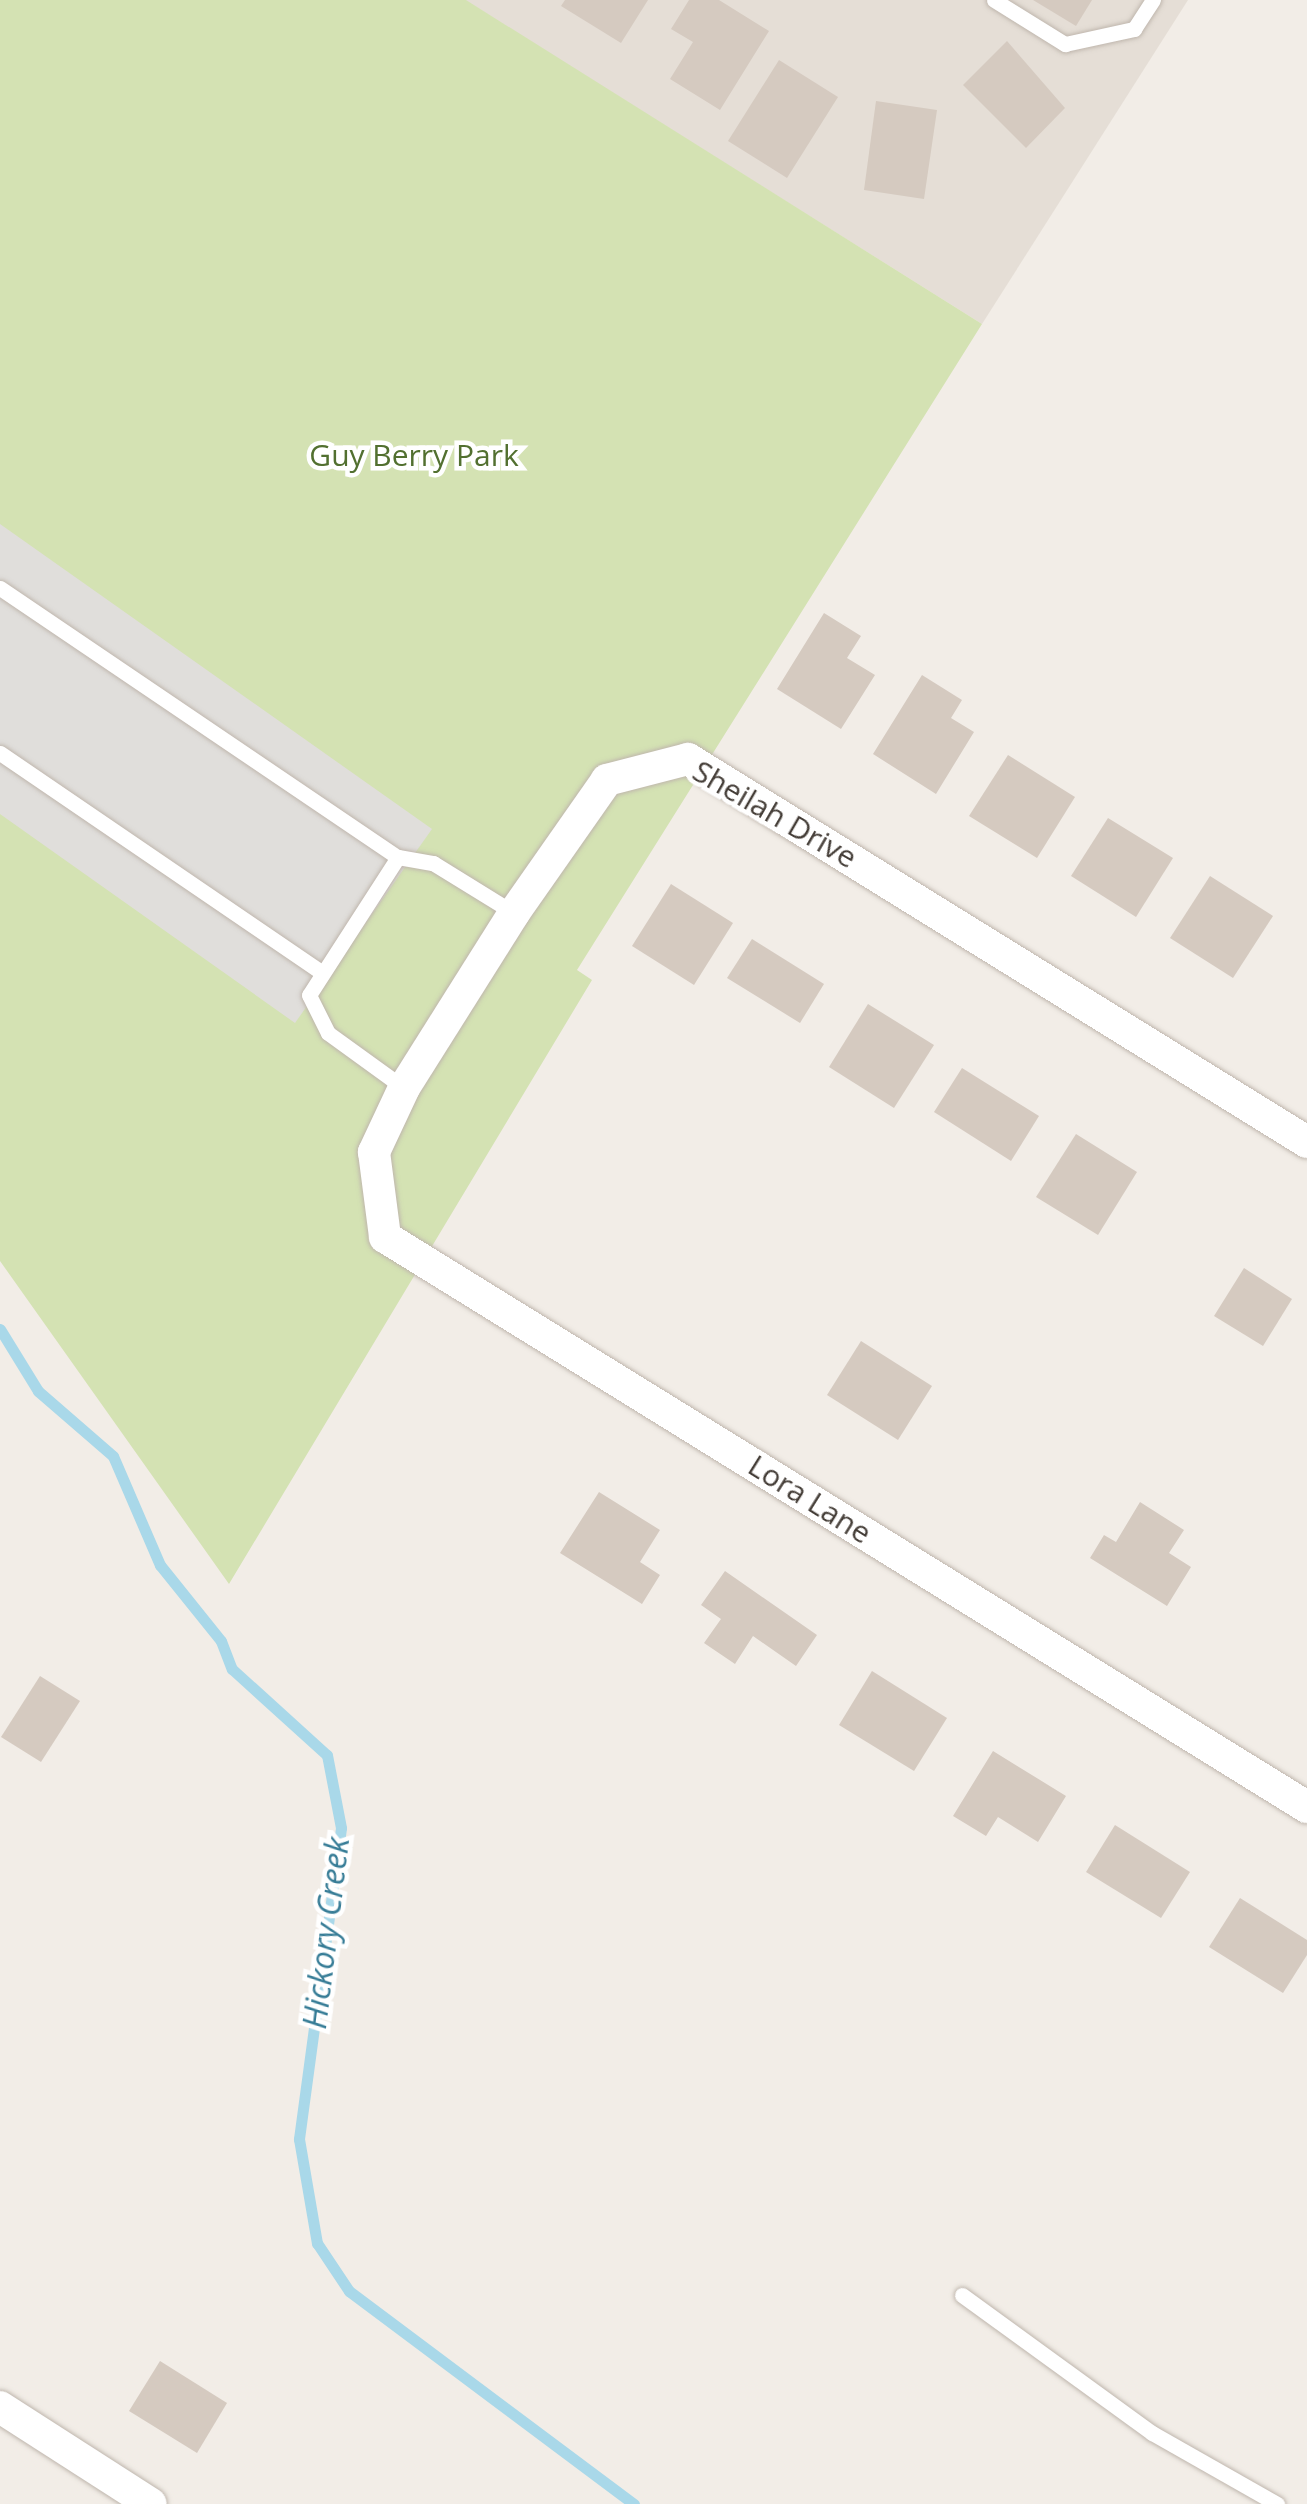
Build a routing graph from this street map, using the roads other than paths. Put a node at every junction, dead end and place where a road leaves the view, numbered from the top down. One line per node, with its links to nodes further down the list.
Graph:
1 (994, 0): 2 (lane)
2 (1152, 0)
3 (0, 588): 5 (lane)
4 (0, 752): 7 (lane)
5 (398, 857): 6 (lane); 7 (lane)
6 (514, 912): 8 (street, Sheilah Drive); 9 (street, Sheilah Drive)
7 (319, 971): 8 (lane)
8 (404, 1088): 10 (street, Sheilah Drive)
9 (1307, 1142)
10 (374, 1152): 11 (street, Lora Lane)
11 (1307, 1807)
12 (962, 2295): 15 (lane)
13 (0, 2407): 14 (street)
14 (151, 2504)
15 (1276, 2504)

